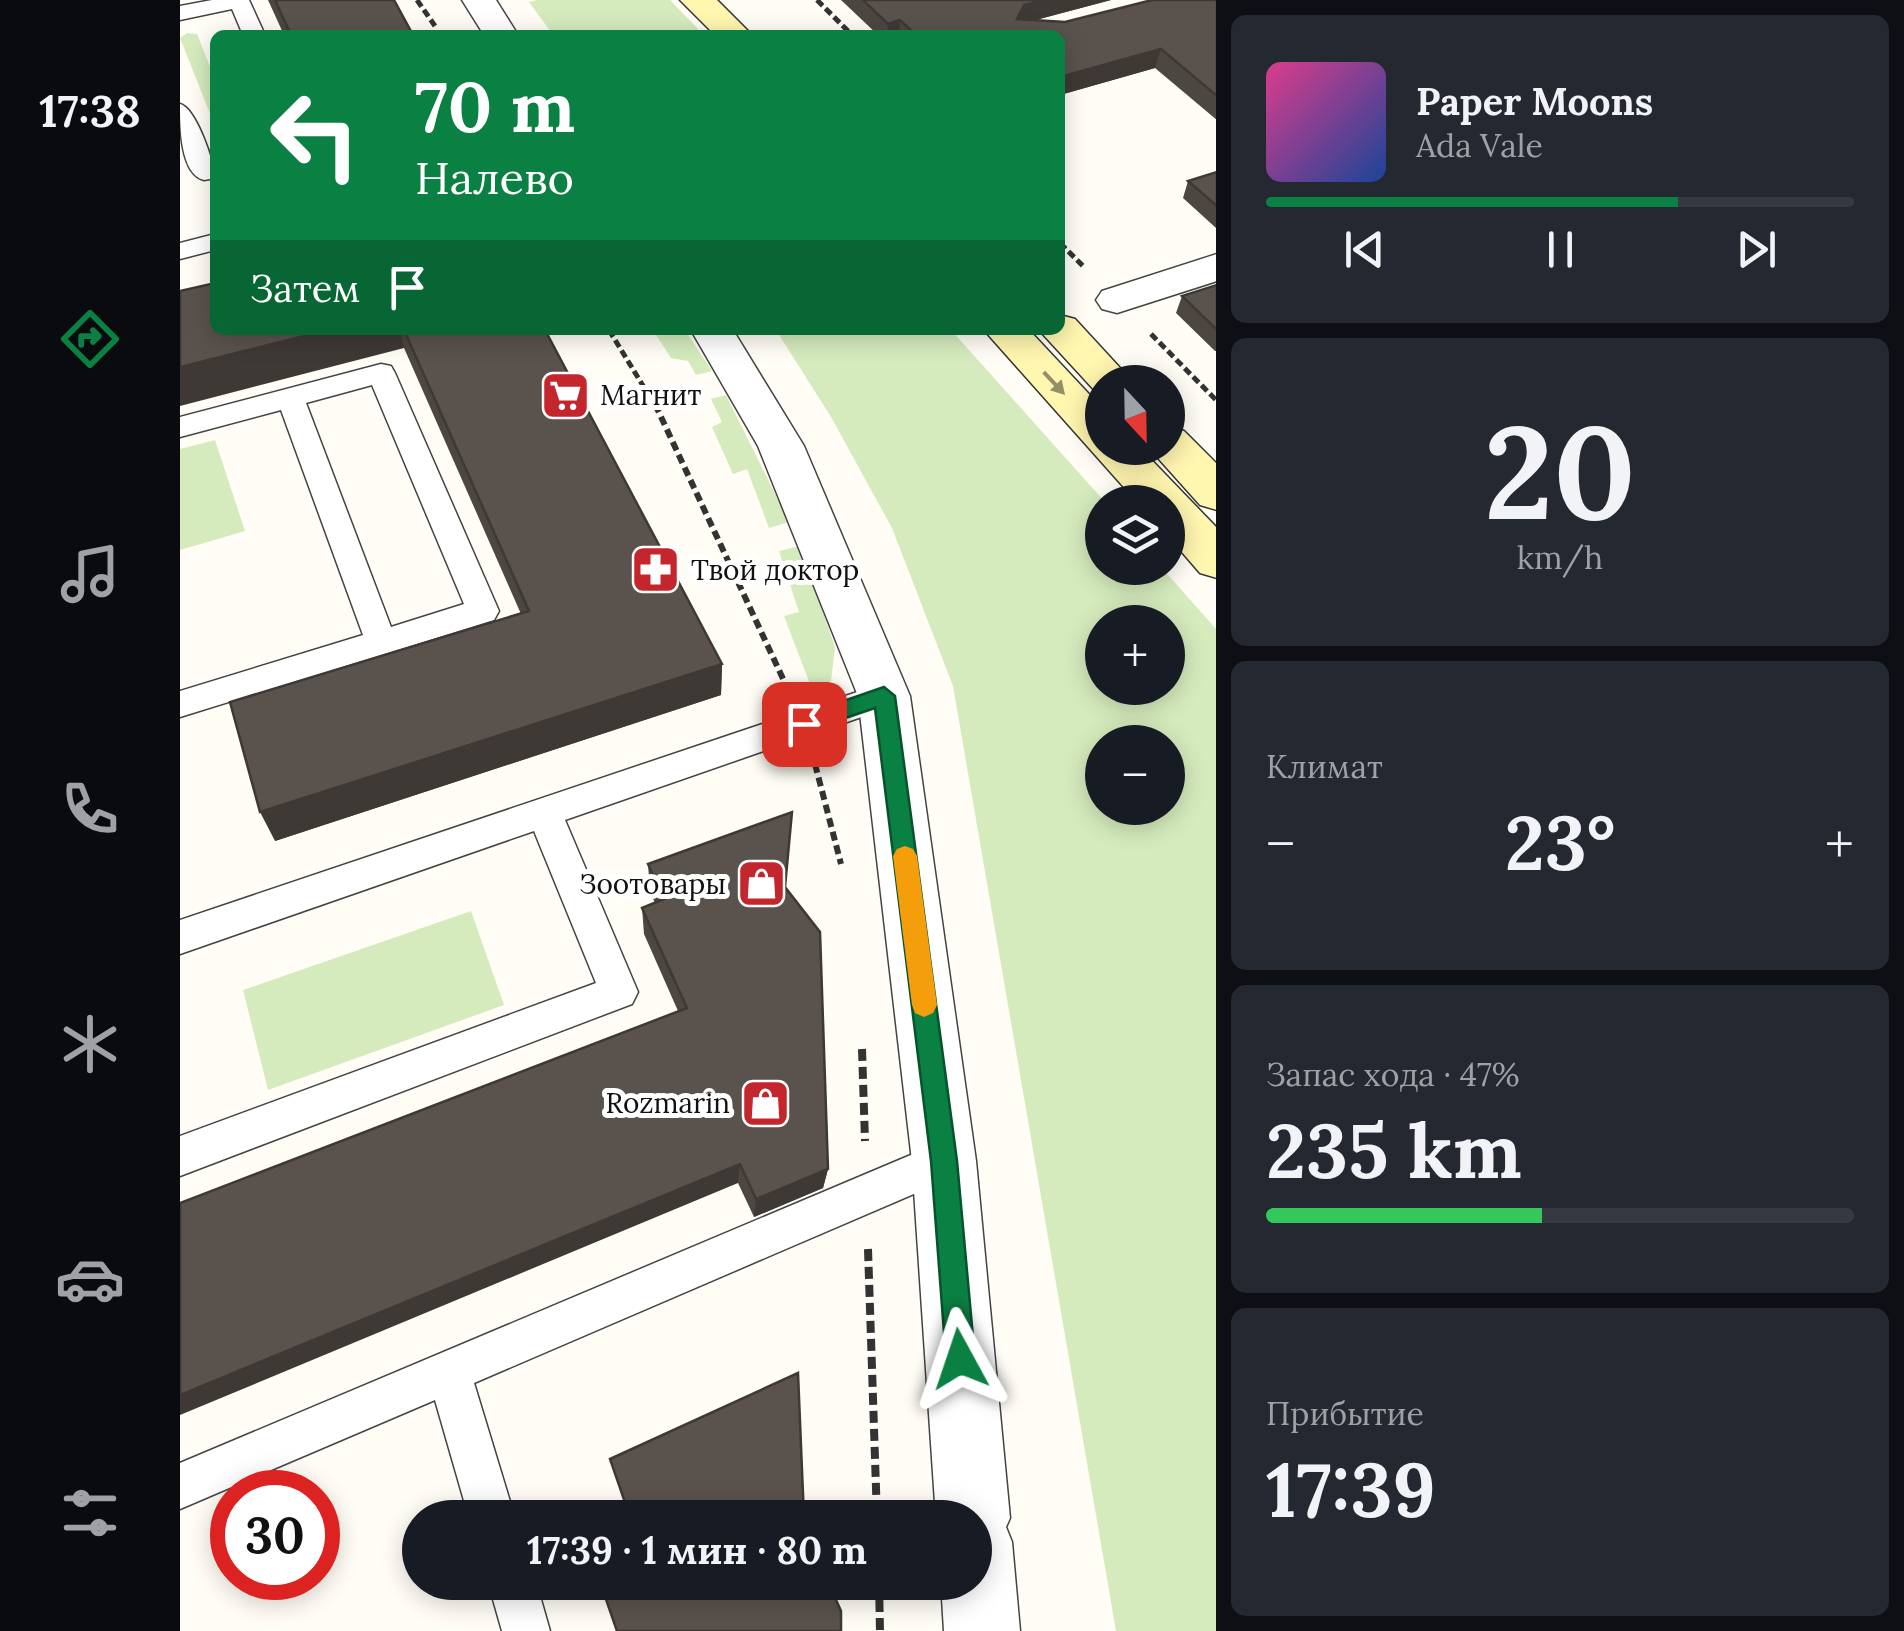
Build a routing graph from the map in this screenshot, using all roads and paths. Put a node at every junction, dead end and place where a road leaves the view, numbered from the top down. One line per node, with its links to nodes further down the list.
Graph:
1 (417, 0): 8 (path)
2 (482, 0): 9 (street)
3 (696, 0): 6 (main road)
4 (817, 0): 10 (path)
5 (180, 13): 7 (lane)
6 (748, 19)
7 (252, 30)
8 (438, 30)
9 (498, 30)
10 (847, 30)
11 (180, 111): 12 (lane)
12 (210, 171)
13 (210, 243): 14 (lane)
14 (180, 250)
15 (1216, 267): 16 (street)
16 (1117, 300)
17 (1065, 334): 21 (main road)
18 (612, 335): 34 (path)
19 (715, 335): 32 (street)
20 (1010, 335): 23 (main road, one-way to 23)
21 (1095, 365)
22 (290, 398): 24 (lane); 31 (lane); 31 (lane)
23 (1085, 417)
24 (180, 427)
25 (1185, 460): 28 (main road)
26 (1129, 465): 27 (main road)
27 (1148, 485)
28 (1216, 493)
29 (1185, 525): 30 (main road)
30 (1216, 560)
31 (380, 642): 33 (lane)
32 (884, 696): 34 (lane); 40 (street)
33 (180, 704)
34 (804, 724): 35 (lane); 36 (path)
35 (544, 812): 37 (lane); 39 (lane)
36 (843, 874)
37 (180, 937)
38 (862, 1043): 41 (path)
39 (180, 1156)
40 (944, 1161): 41 (lane); 46 (street)
41 (867, 1194): 42 (lane); 45 (path)
42 (449, 1372): 43 (lane); 44 (lane)
43 (180, 1486)
44 (487, 1500)
45 (876, 1500)
46 (972, 1500)
47 (517, 1600): 50 (lane)
48 (879, 1600): 51 (path)
49 (980, 1600): 52 (street)
50 (526, 1631)
51 (880, 1631)
52 (982, 1631)

